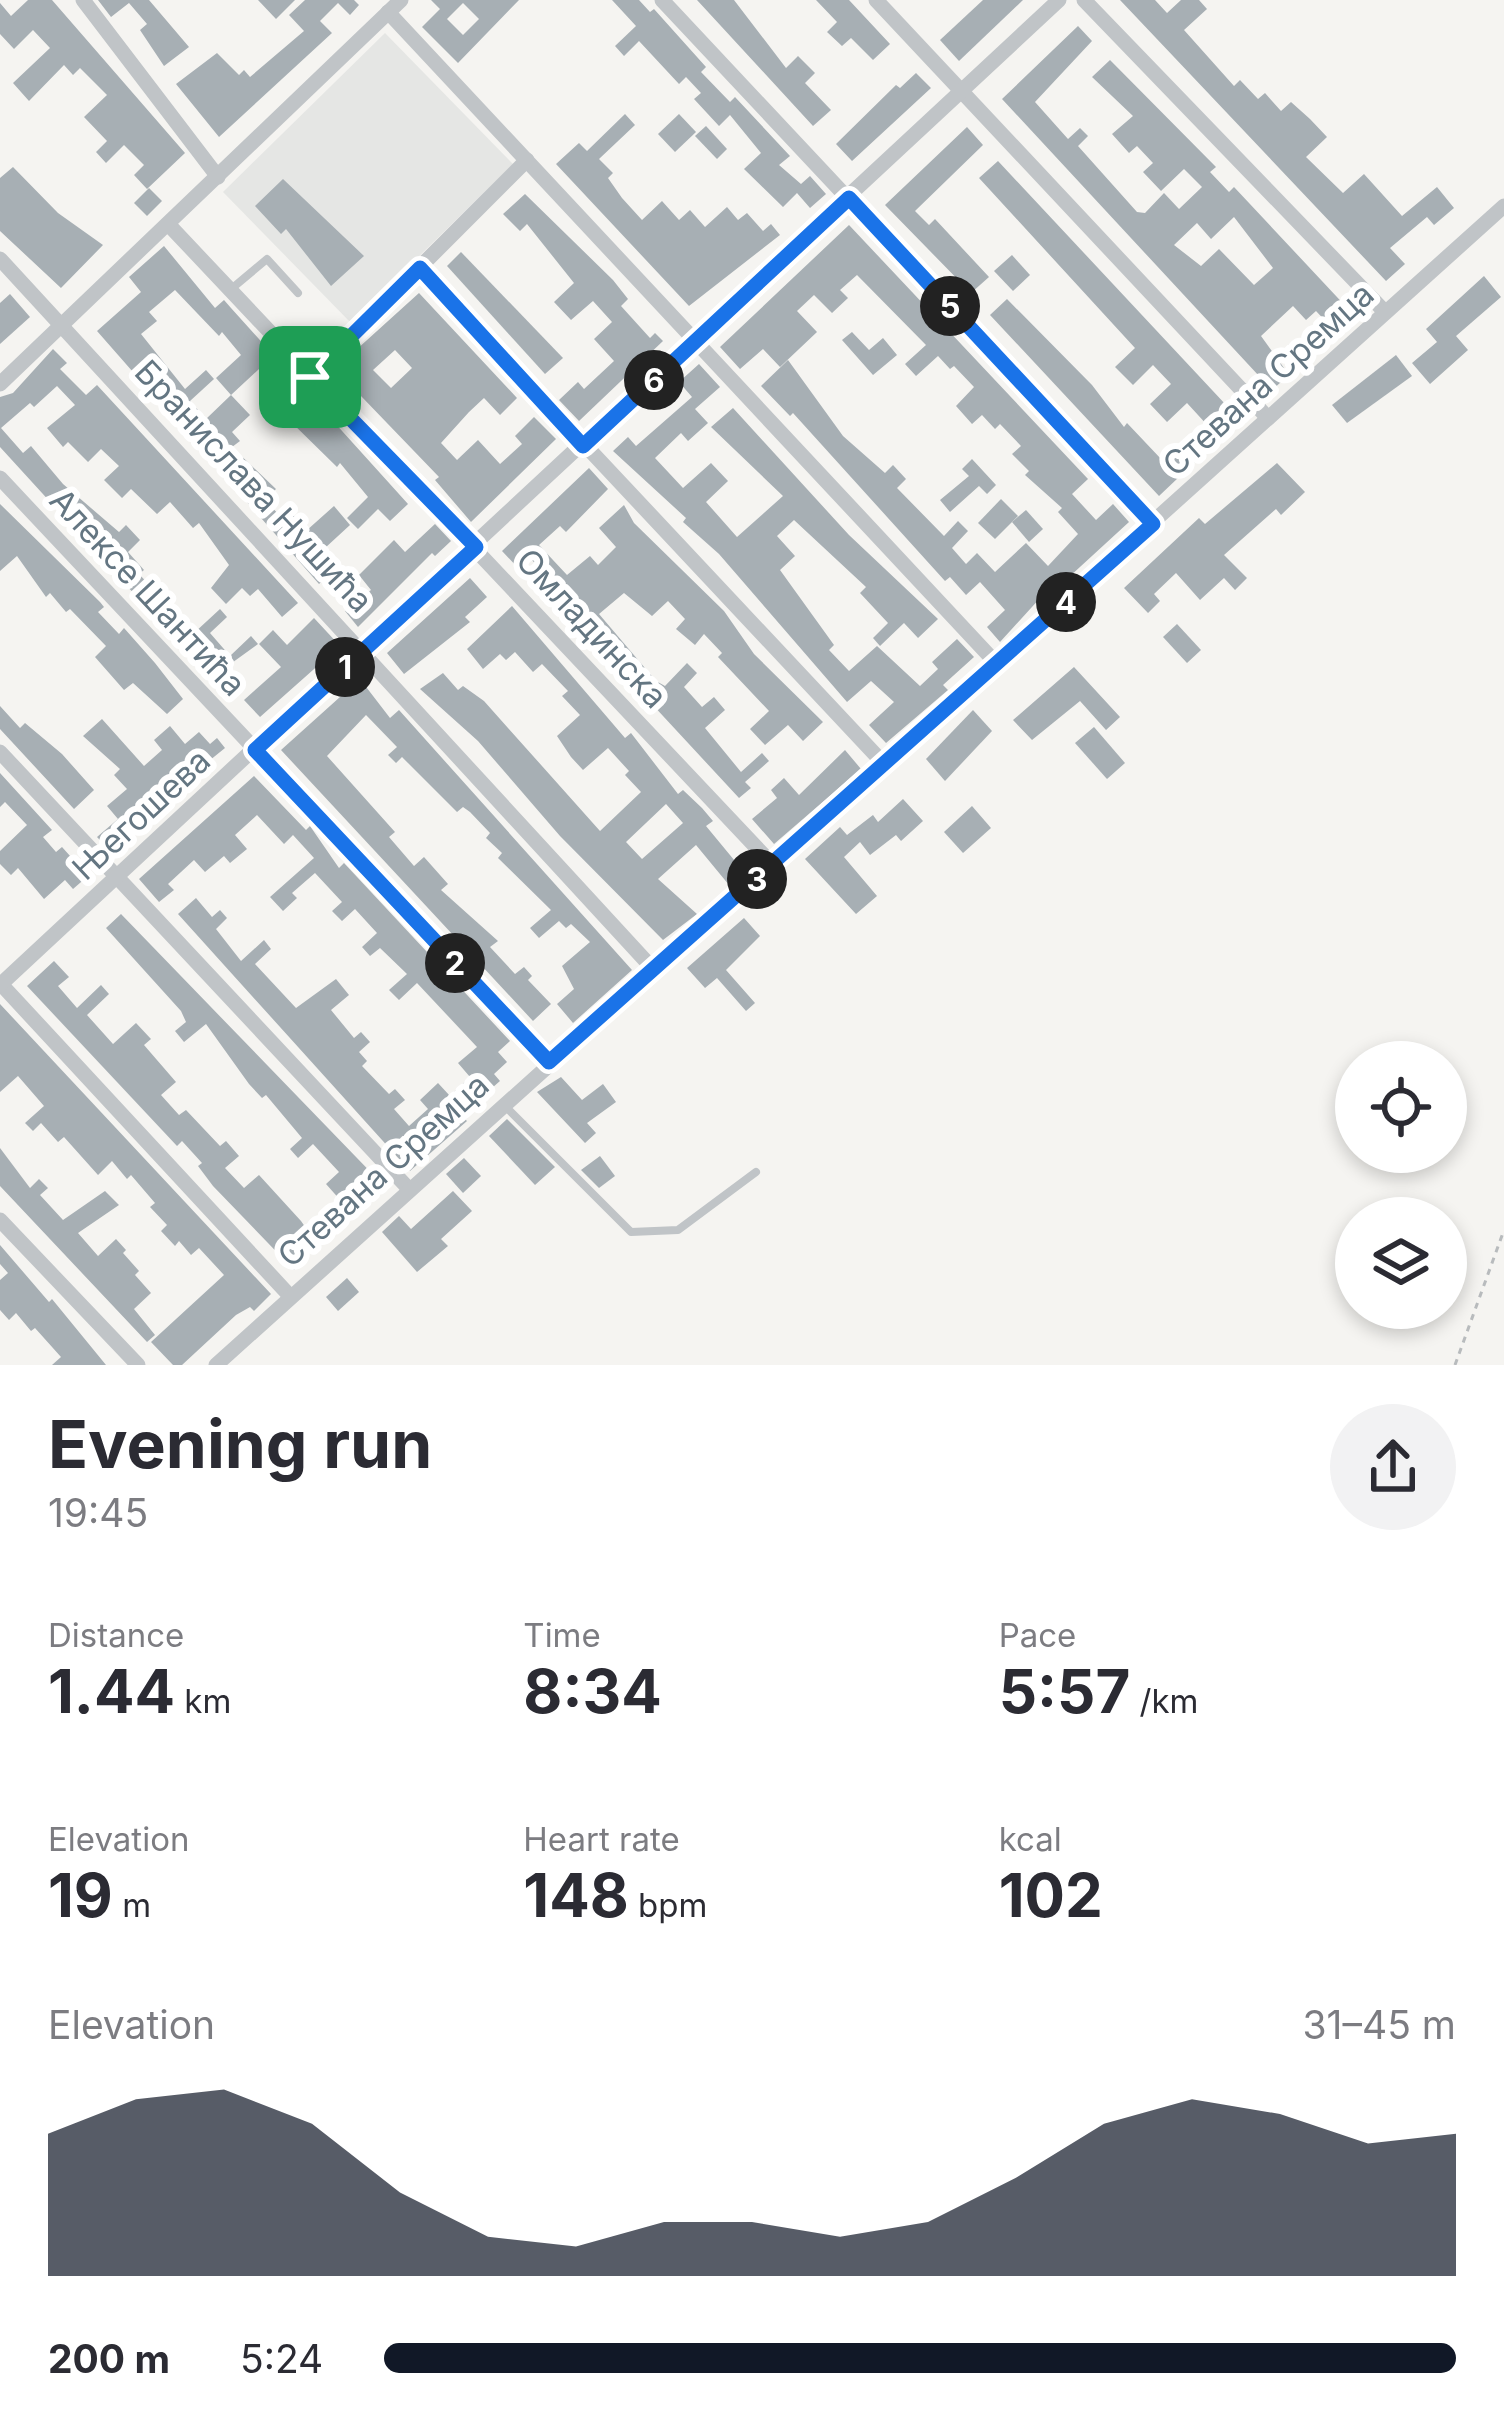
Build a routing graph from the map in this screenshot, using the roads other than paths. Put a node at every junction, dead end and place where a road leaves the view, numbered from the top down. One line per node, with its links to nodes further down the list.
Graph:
1 (83, 0): 9 (street)
2 (662, 0): 10 (street)
3 (876, 0): 7 (street)
4 (1059, 0): 7 (street, Његошева)
5 (1084, 0): 17 (street)
6 (395, 6): 8 (street); 9 (street)
7 (963, 93): 10 (street, Његошева); 22 (street)
8 (527, 160): 14 (street); 19 (street)
9 (218, 177): 12 (street)
10 (849, 198): 19 (street, Његошева); 25 (street)
11 (1504, 206): 17 (street, Стевана Сремца)
12 (168, 224): 15 (street, Омладинска); 18 (street)
13 (0, 259): 18 (street, Бранислава Нушића)
14 (420, 268): 20 (street); 23 (street)
15 (230, 290): 16 (lane); 20 (street, Омладинска)
16 (298, 293)
17 (1385, 312): 22 (street, Стевана Сремца)
18 (63, 325): 21 (street); 27 (street, Бранислава Нушића)
19 (696, 340): 23 (street, Његошева); 28 (street)
20 (310, 377): 26 (street, Омладинска)
21 (0, 384)
22 (1268, 418): 25 (street, Стевана Сремца)
23 (583, 446): 26 (street, Његошева); 31 (street)
24 (0, 478): 29 (street, Алексе Шантића)
25 (1153, 524): 28 (street, Стевана Сремца)
26 (476, 547): 27 (street, Његошева); 32 (street, Омладинска)
27 (364, 649): 29 (street, Његошева); 34 (street, Бранислава Нушића)
28 (997, 664): 31 (street, Стевана Сремца)
29 (255, 750): 33 (street, Његошева); 36 (street, Алексе Шантића)
30 (0, 752): 33 (street)
31 (885, 765): 32 (street, Стевана Сремца)
32 (773, 865): 34 (street, Стевана Сремца)
33 (116, 878): 35 (street, Његошева); 39 (street)
34 (655, 971): 36 (street, Стевана Сремца)
35 (0, 984): 41 (street)
36 (549, 1062): 37 (street, Стевана Сремца)
37 (503, 1103): 38 (lane); 39 (street, Стевана Сремца)
38 (756, 1172)
39 (408, 1188): 41 (street, Стевана Сремца)
40 (0, 1220): 42 (street)
41 (290, 1295): 43 (street, Стевана Сремца)
42 (138, 1365)
43 (216, 1365)

